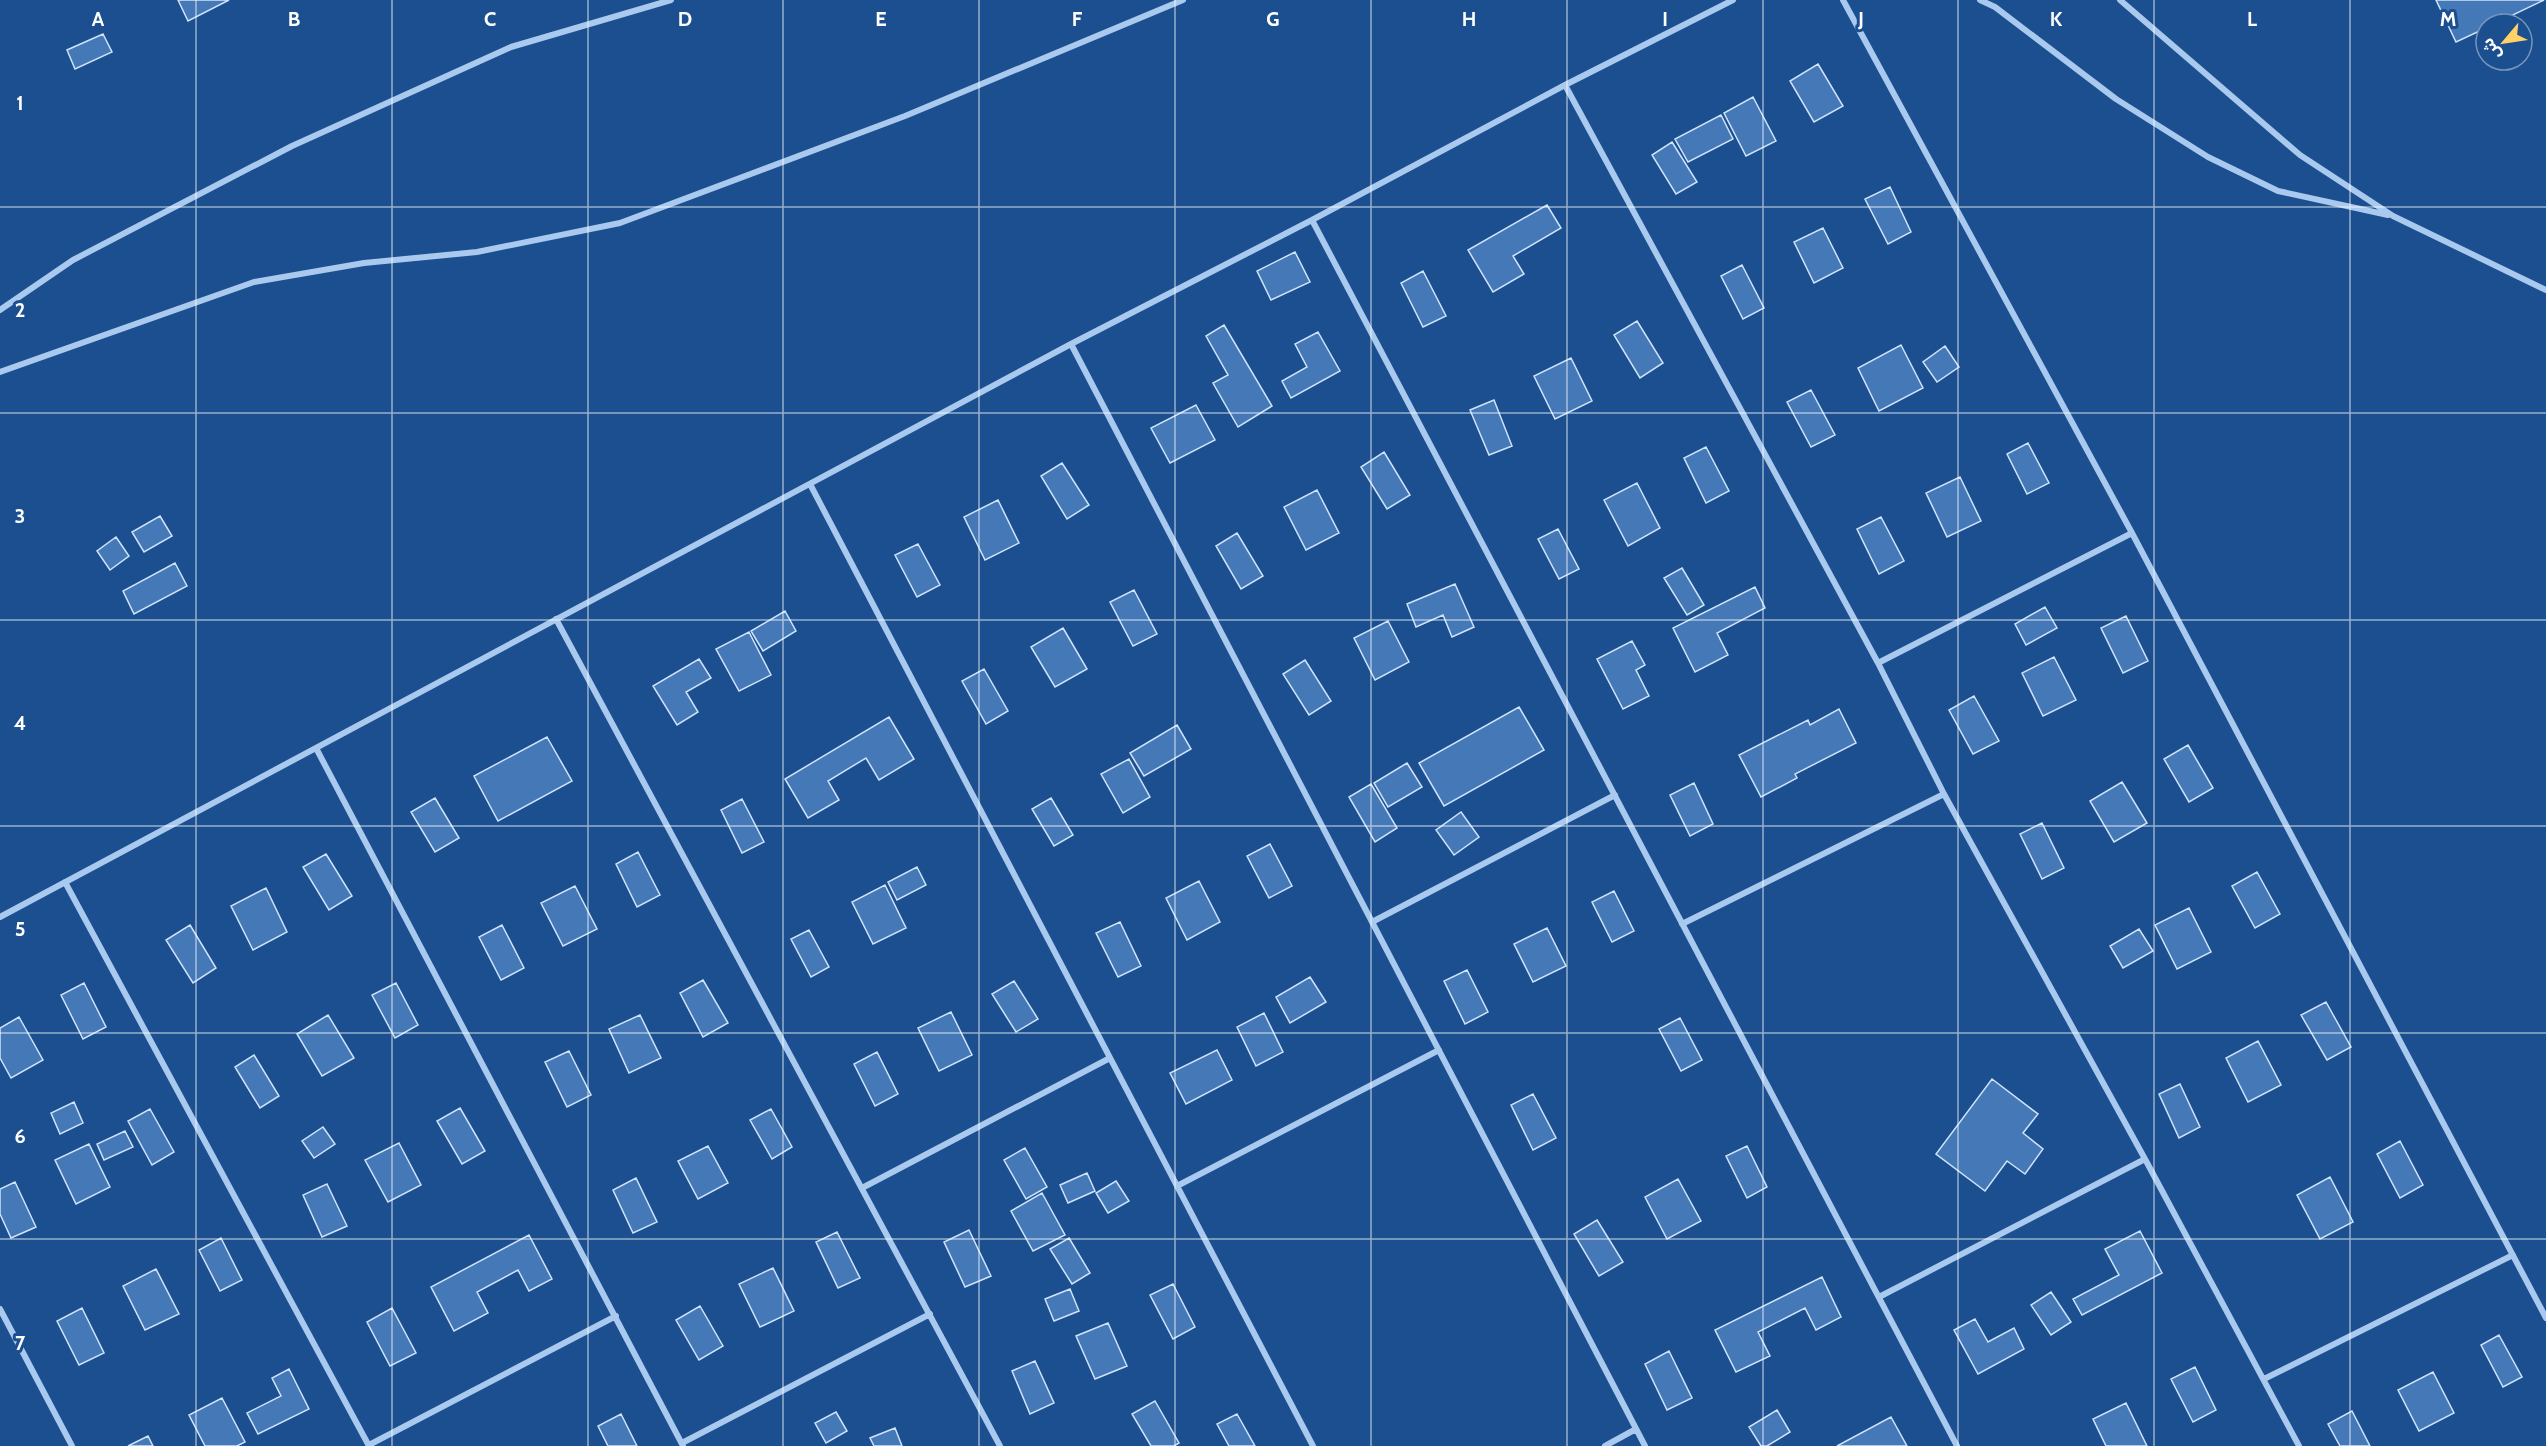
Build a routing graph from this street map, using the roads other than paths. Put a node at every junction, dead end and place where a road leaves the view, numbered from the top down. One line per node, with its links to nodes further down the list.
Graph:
1 (671, 0): 11 (street)
2 (1183, 0): 13 (street)
3 (1732, 0): 7 (street)
4 (1843, 0): 15 (street)
5 (1980, 0): 8 (street)
6 (2120, 0): 8 (street)
7 (1565, 85): 9 (street); 17 (street)
8 (2393, 216): 10 (street)
9 (1312, 220): 12 (street); 20 (street)
10 (2546, 290)
11 (0, 310)
12 (1071, 344): 14 (street); 23 (street)
13 (0, 372)
14 (810, 484): 16 (street); 26 (street)
15 (2132, 533): 17 (street); 30 (street)
16 (556, 619): 18 (street); 29 (street)
17 (1878, 663): 19 (street)
18 (316, 748): 21 (street); 34 (street)
19 (1944, 794): 24 (street); 27 (street)
20 (1615, 795): 23 (street); 24 (street)
21 (66, 882): 22 (street); 40 (street)
22 (0, 917)
23 (1372, 922): 25 (street)
24 (1682, 924): 31 (street)
25 (1439, 1050): 28 (street); 37 (street)
26 (1110, 1059): 28 (street); 29 (street)
27 (2145, 1159): 31 (street); 36 (street)
28 (1177, 1186): 42 (street)
29 (862, 1188): 33 (street)
30 (2513, 1255): 35 (street); 36 (street)
31 (1879, 1297): 45 (street)
32 (0, 1308): 39 (street)
33 (930, 1314): 38 (street); 41 (street)
34 (615, 1316): 38 (street); 40 (street)
35 (2546, 1318)
36 (2264, 1379): 46 (street)
37 (1636, 1429): 43 (street); 44 (street)
38 (683, 1444)
39 (72, 1446)
40 (369, 1446)
41 (1000, 1446)
42 (1313, 1446)
43 (1605, 1446)
44 (1645, 1446)
45 (1957, 1446)
46 (2300, 1446)

